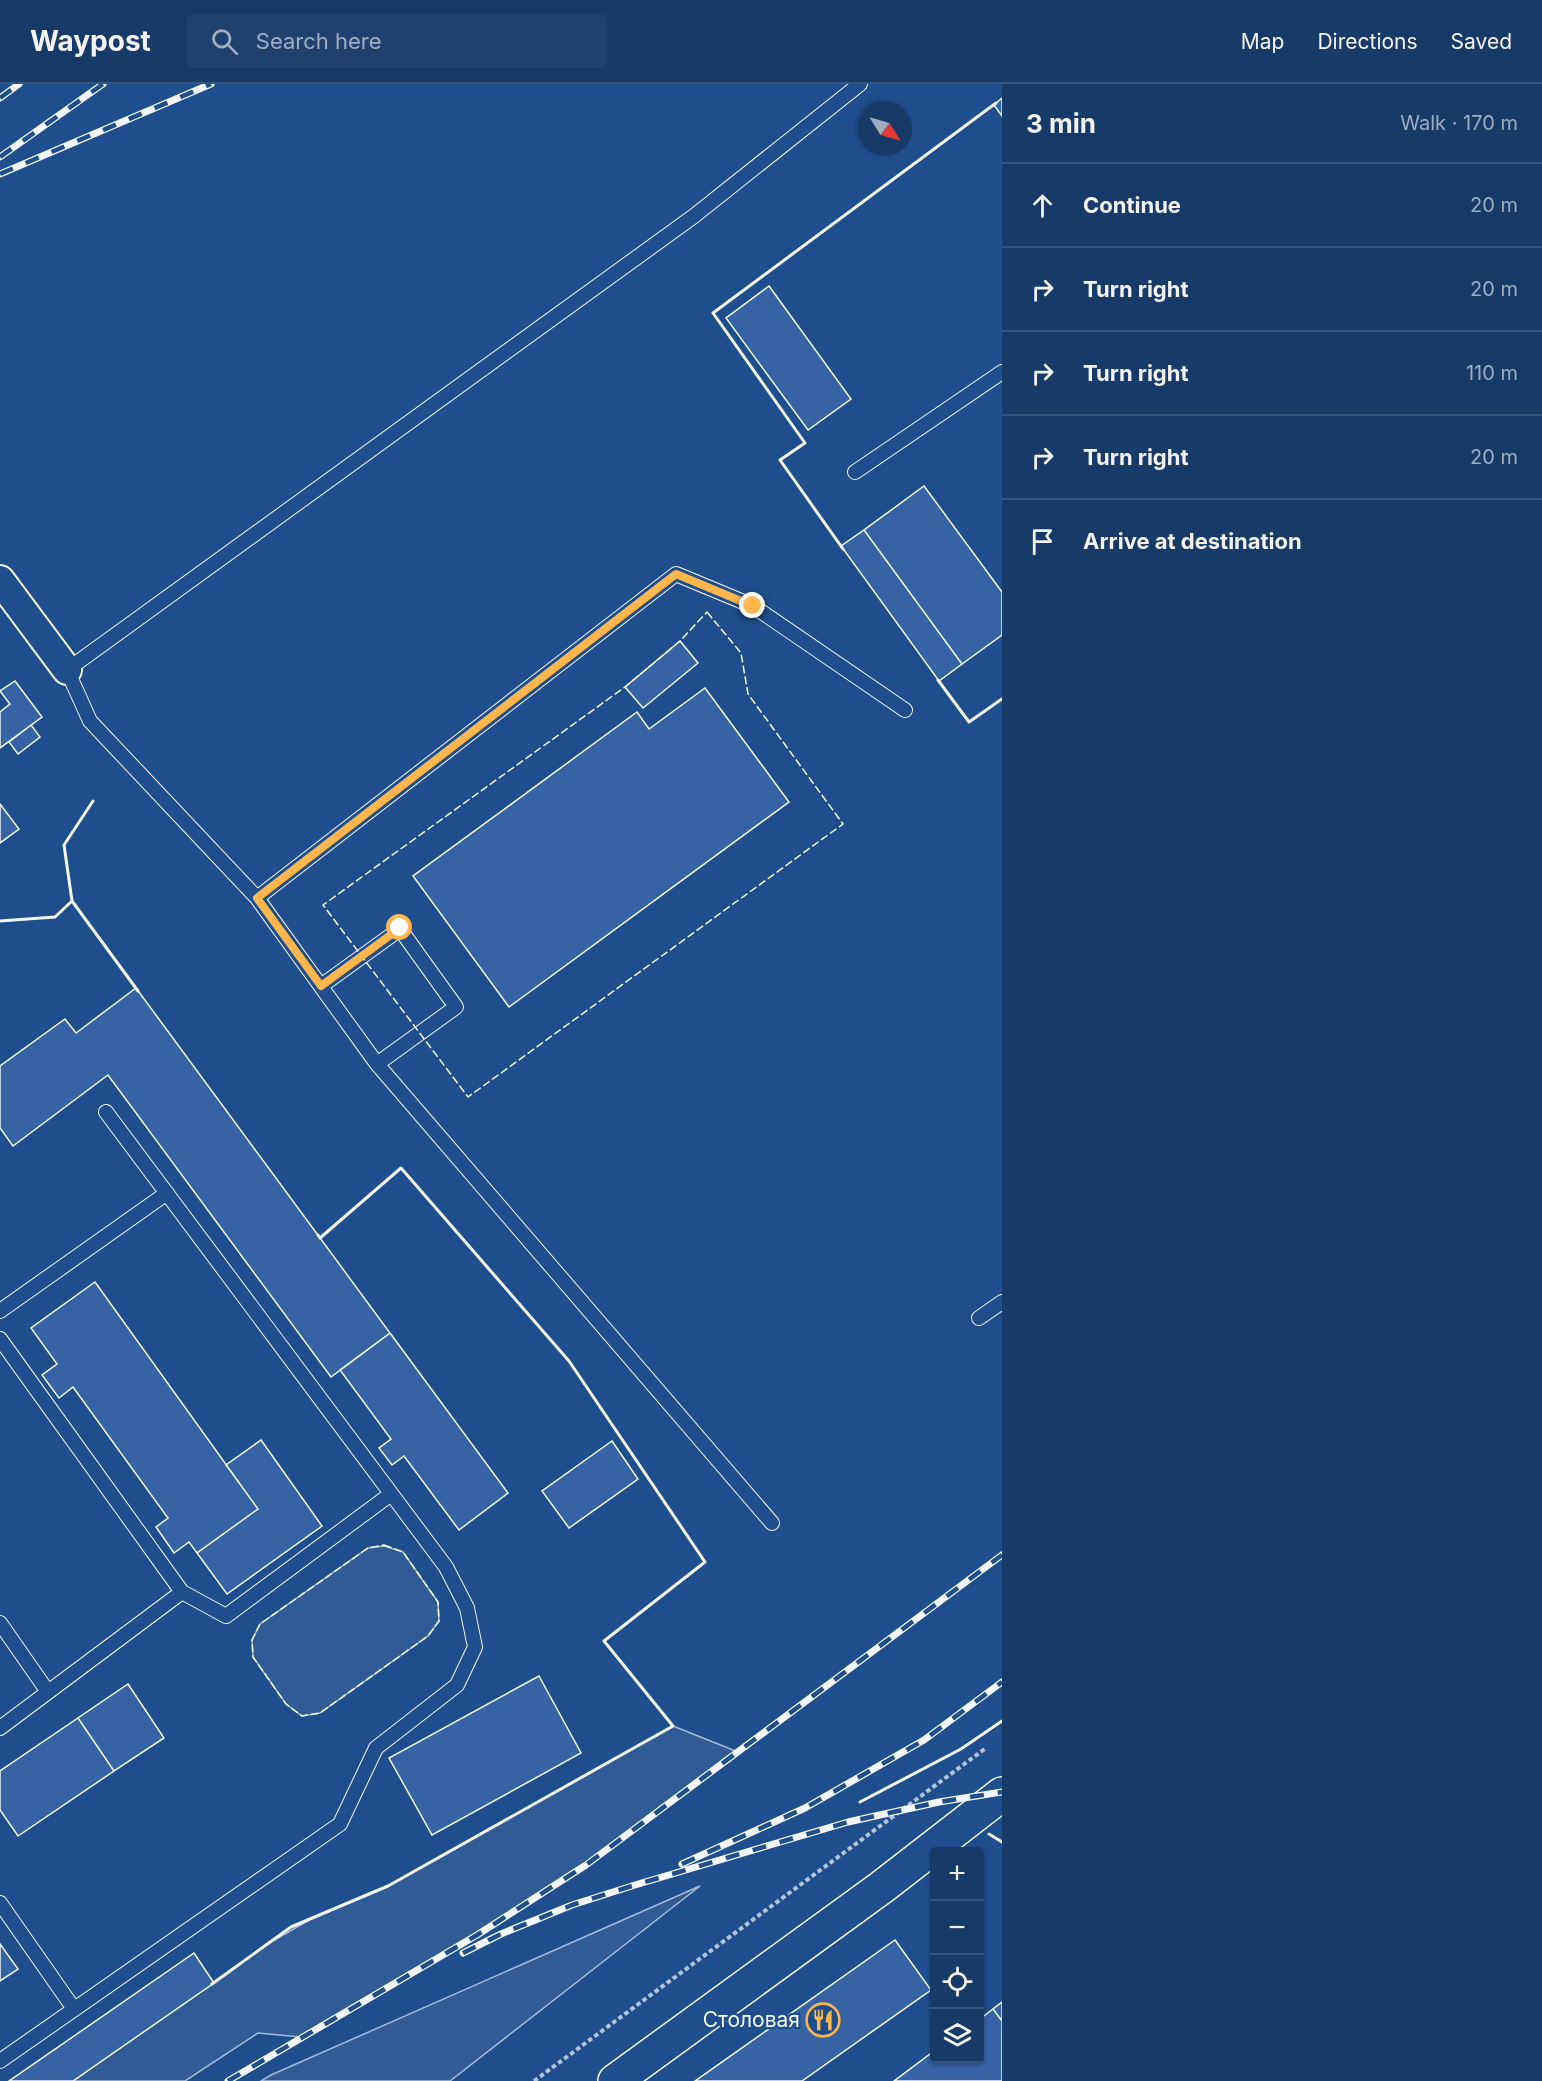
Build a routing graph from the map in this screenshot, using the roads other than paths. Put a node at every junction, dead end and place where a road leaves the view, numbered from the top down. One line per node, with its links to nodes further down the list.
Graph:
1 (860, 84): 5 (lane)
2 (1002, 372): 3 (lane)
3 (855, 472)
4 (0, 580): 5 (street)
5 (67, 670): 7 (lane)
6 (905, 711): 7 (lane)
7 (257, 898): 8 (lane)
8 (321, 986): 9 (lane); 9 (lane)
9 (377, 1064): 17 (lane)
10 (106, 1112): 11 (lane)
11 (167, 1193): 13 (lane); 16 (lane)
12 (1002, 1302): 14 (lane)
13 (0, 1311)
14 (979, 1318)
15 (0, 1340): 18 (lane)
16 (391, 1494): 18 (lane); 24 (lane)
17 (772, 1523)
18 (182, 1592): 20 (lane)
19 (0, 1623): 20 (lane)
20 (48, 1692): 21 (lane)
21 (0, 1728)
22 (1002, 1794): 26 (main road)
23 (0, 1903): 24 (lane)
24 (74, 2009): 25 (lane)
25 (0, 2061)
26 (615, 2081)

